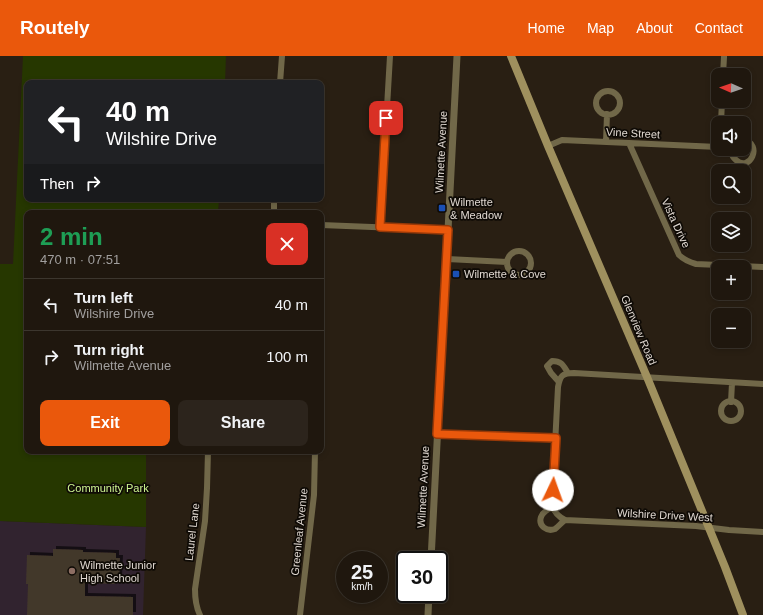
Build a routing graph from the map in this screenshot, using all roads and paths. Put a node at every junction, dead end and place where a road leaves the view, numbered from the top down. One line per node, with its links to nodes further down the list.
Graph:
1 (282, 56): 7 (street)
2 (390, 56): 16 (street)
3 (457, 56): 17 (street, Wilmette Avenue)
4 (511, 56): 12 (main road, Glenview Road)
5 (724, 57): 6 (street)
6 (723, 68)
7 (280, 80)
8 (607, 114): 9 (street)
9 (606, 142): 10 (street, Vine Street); 12 (street, Vine Street)
10 (630, 143): 13 (street, Vine Street); 20 (street, Vista Drive)
11 (751, 143): 14 (street)
12 (548, 146): 22 (main road, Glenview Road)
13 (711, 147)
14 (732, 156)
15 (324, 224): 16 (street)
16 (380, 227): 17 (street)
17 (448, 230): 18 (street, Wilmette Avenue)
18 (446, 259): 19 (street); 27 (street, Wilmette Avenue)
19 (507, 262): 19 (street)
20 (763, 266)
21 (568, 373): 22 (street); 23 (street); 23 (street)
22 (647, 377): 24 (street); 33 (main road, Glenview Road)
23 (559, 382): 28 (street)
24 (732, 382): 25 (street); 26 (street)
25 (763, 384)
26 (731, 402)
27 (437, 434): 28 (street); 35 (street, Wilmette Avenue)
28 (556, 438): 31 (street)
29 (208, 454): 37 (street, Laurel Lane)
30 (315, 454): 38 (street, Greenleaf Avenue)
31 (553, 507): 32 (street); 32 (street)
32 (565, 520): 33 (street, Wilshire Drive West)
33 (709, 527): 34 (street, Wilshire Drive West); 40 (main road, Glenview Road)
34 (763, 532)
35 (431, 551)
36 (429, 603): 39 (street)
37 (200, 615)
38 (300, 615)
39 (428, 615)
40 (743, 615)

